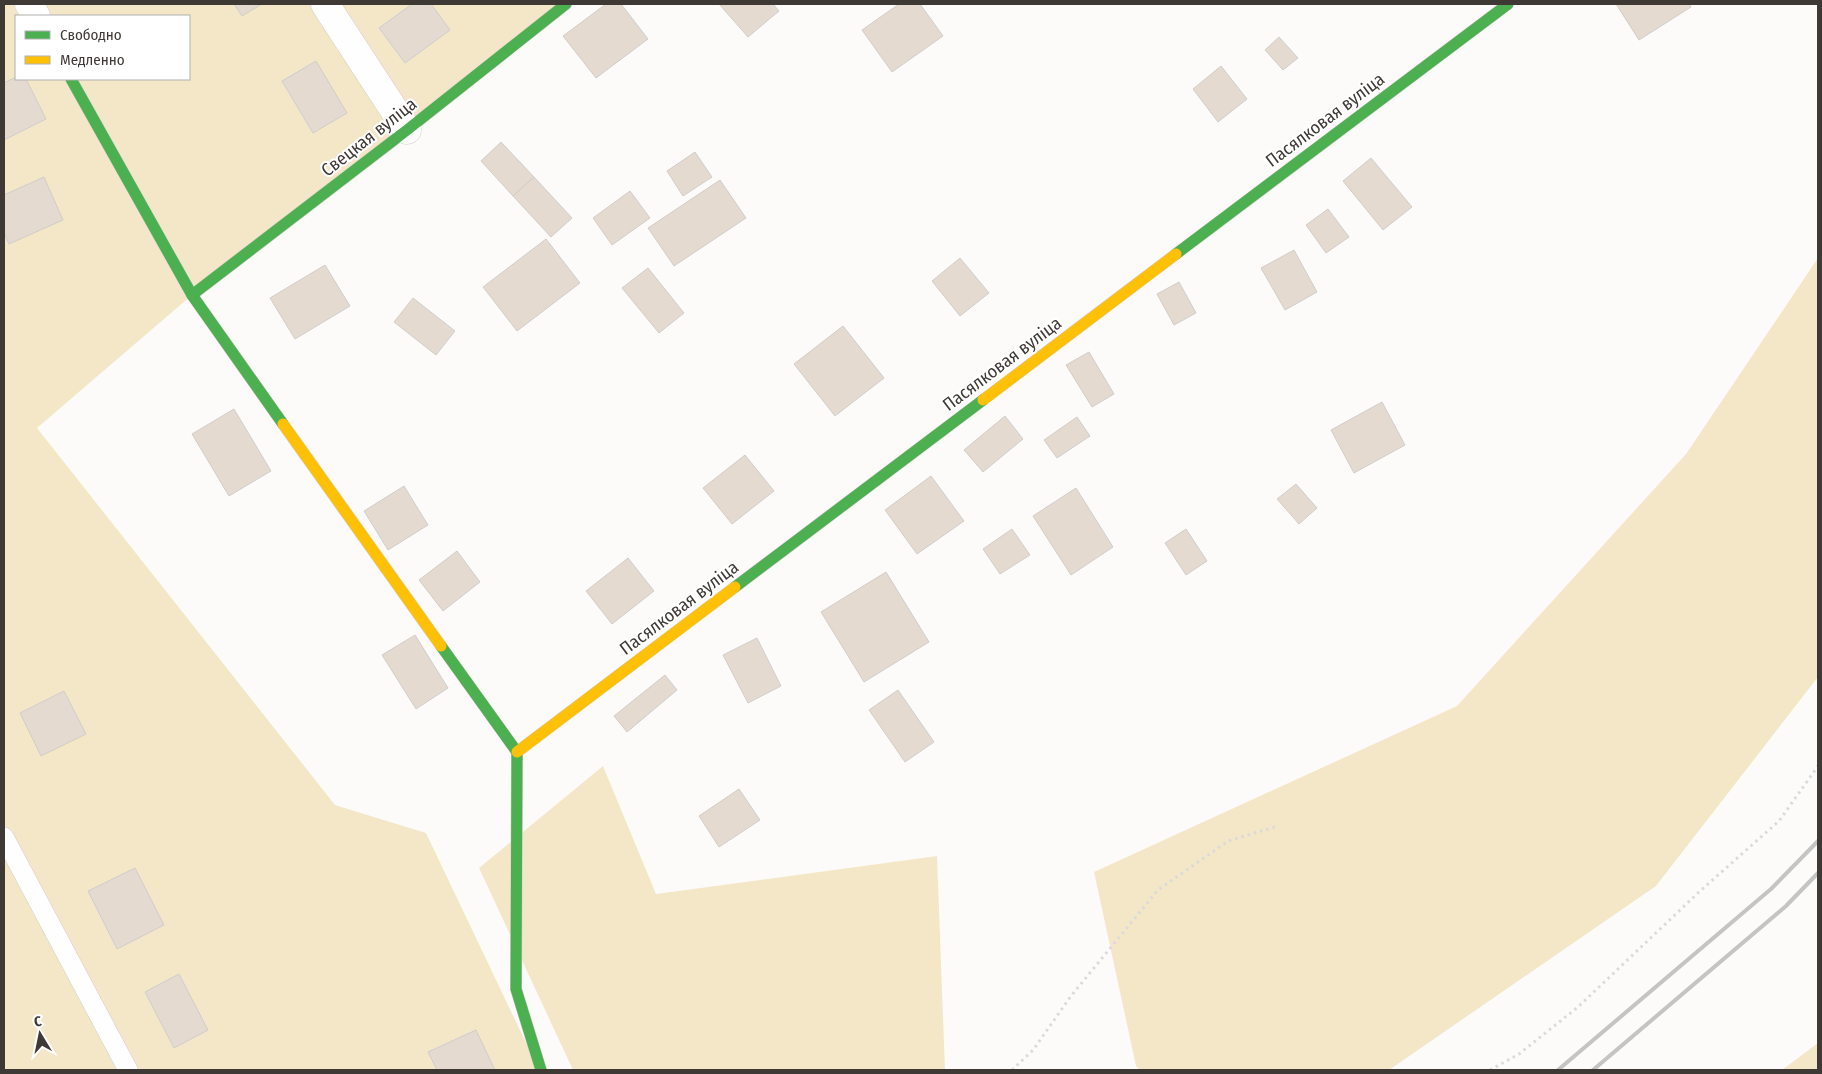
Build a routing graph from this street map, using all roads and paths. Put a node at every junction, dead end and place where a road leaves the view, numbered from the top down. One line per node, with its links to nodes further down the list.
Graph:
1 (29, 4): 5 (street)
2 (325, 4): 7 (street)
3 (566, 4): 7 (street, Свецкая вуліца)
4 (1508, 4): 9 (street, Пасялковая вуліца)
5 (35, 15)
6 (72, 80): 8 (street)
7 (407, 130): 8 (street, Свецкая вуліца)
8 (192, 295): 9 (street)
9 (517, 752): 14 (street)
10 (1818, 766): 16 (path)
11 (1278, 826): 15 (path)
12 (4, 837): 13 (lane)
13 (128, 1070)
14 (541, 1070)
15 (1012, 1070)
16 (1490, 1070)

